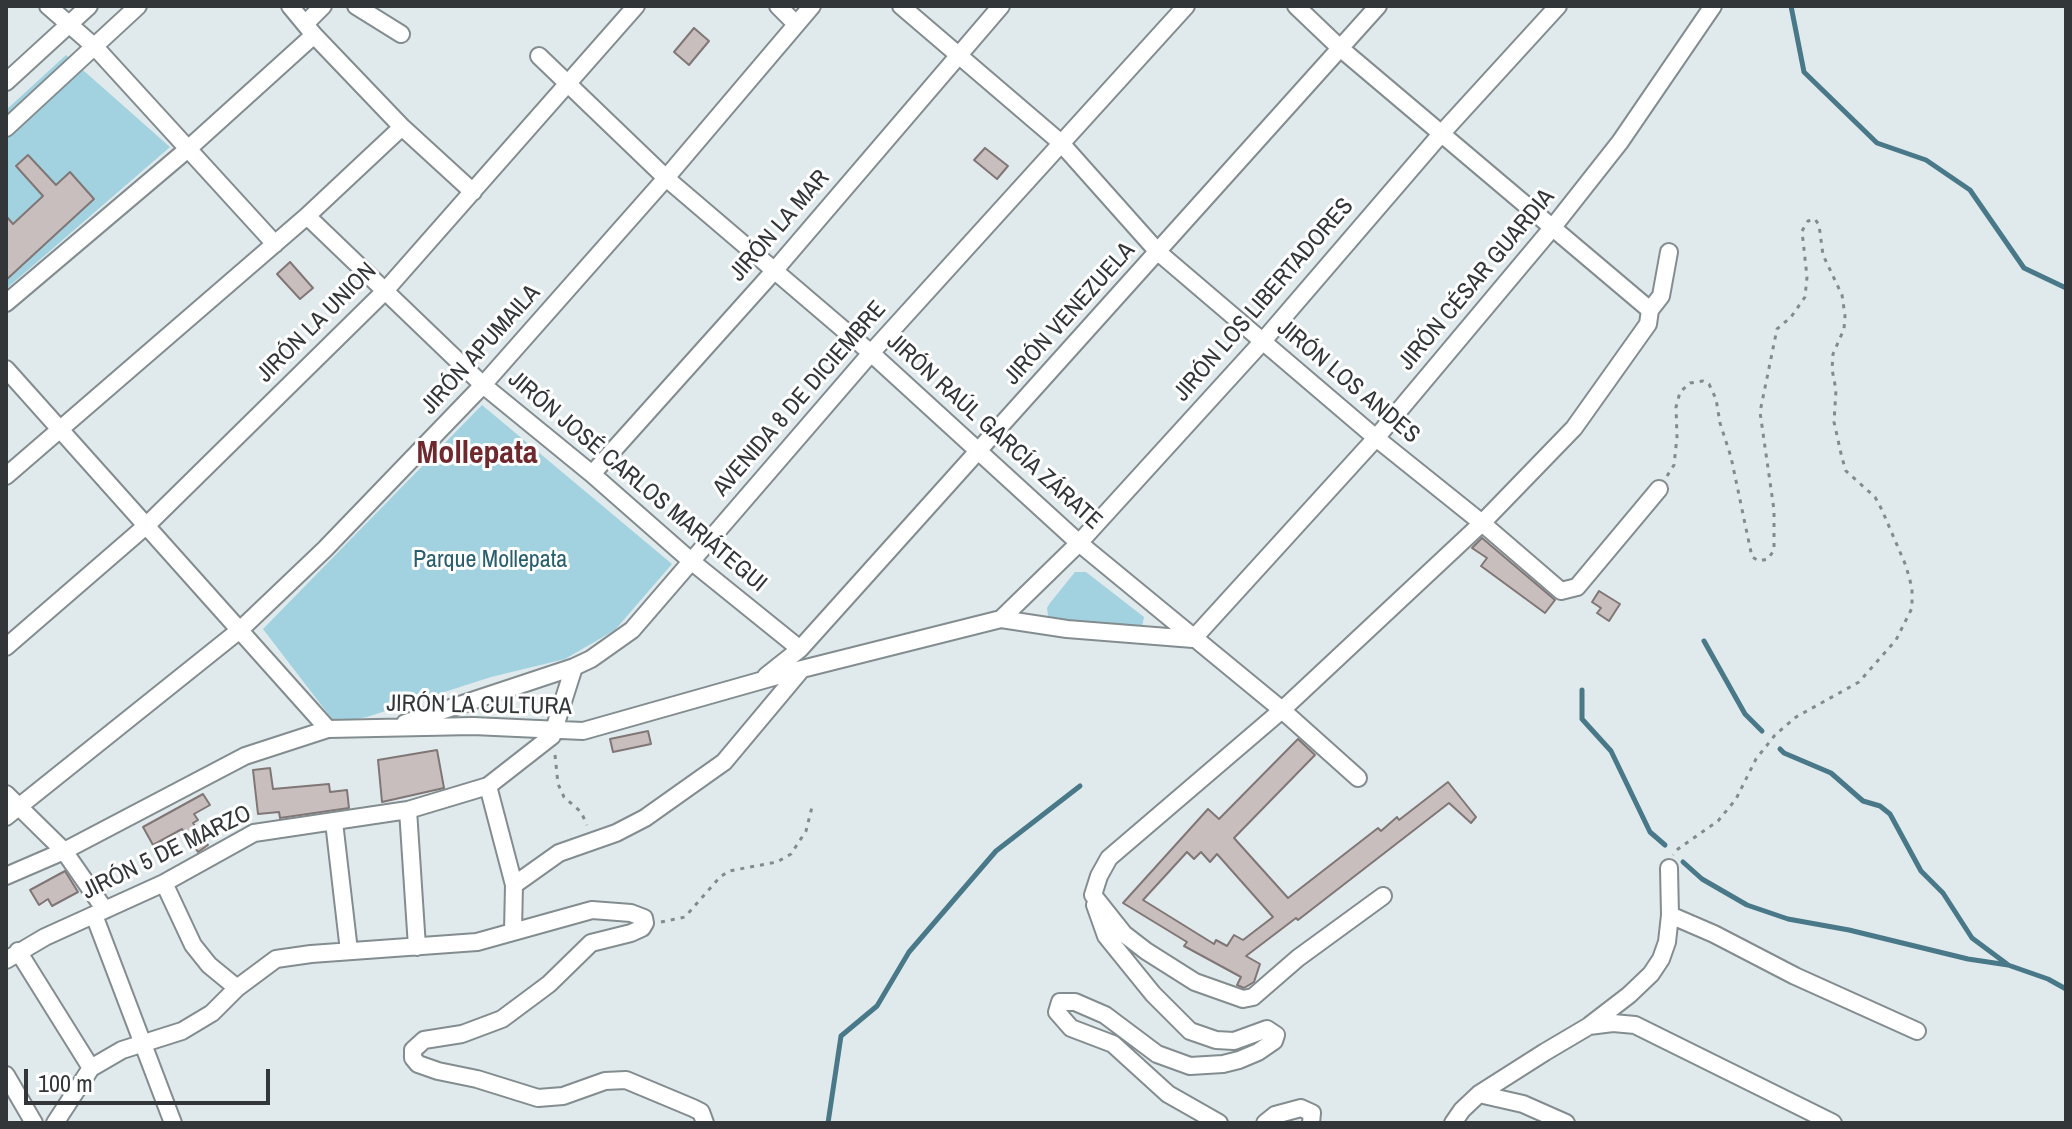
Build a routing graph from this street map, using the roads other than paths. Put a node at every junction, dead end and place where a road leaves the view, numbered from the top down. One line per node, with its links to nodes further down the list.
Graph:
1 (48, 6): 18 (street)
2 (89, 6): 18 (street)
3 (138, 6): 21 (street)
4 (290, 6): 19 (street)
5 (323, 6): 19 (street)
6 (356, 6): 20 (street)
7 (636, 6): 26 (street, JIRÓN LA UNION)
8 (778, 6): 17 (street)
9 (812, 6): 17 (street, JIRÓN APUMAILA)
10 (901, 6): 23 (street, JIRÓN LOS ANDES)
11 (1001, 6): 23 (street, JIRÓN LA MAR)
12 (1186, 6): 30 (street, AVENIDA 8 DE DICIEMBRE)
13 (1296, 6): 22 (street)
14 (1378, 6): 22 (street, JIRÓN VENEZUELA)
15 (1558, 6): 29 (street, JIRÓN LOS LIBERTADORES)
16 (1713, 6): 35 (street, JIRÓN CÉSAR GUARDIA)
17 (796, 24): 32 (street, JIRÓN APUMAILA)
18 (68, 26): 21 (street); 25 (street)
19 (310, 29): 27 (street); 31 (street)
20 (401, 34)
21 (95, 47): 28 (street); 31 (street)
22 (1340, 48): 29 (street); 37 (street, JIRÓN VENEZUELA)
23 (957, 55): 30 (street, JIRÓN LOS ANDES); 39 (street, JIRÓN LA MAR)
24 (539, 56): 26 (street, JIRÓN RAÚL GARCÍA ZÁRATE)
25 (6, 82)
26 (567, 84): 32 (street, JIRÓN RAÚL GARCÍA ZÁRATE); 33 (street, JIRÓN LA UNION)
27 (402, 127): 33 (street); 34 (street)
28 (6, 128)
29 (1441, 134): 35 (street); 43 (street, JIRÓN LOS LIBERTADORES)
30 (1060, 142): 37 (street, JIRÓN LOS ANDES); 44 (street, AVENIDA 8 DE DICIEMBRE)
31 (189, 148): 36 (street); 41 (street)
32 (666, 178): 39 (street, JIRÓN RAÚL GARCÍA ZÁRATE); 46 (street, JIRÓN APUMAILA)
33 (473, 192): 40 (street, JIRÓN LA UNION)
34 (307, 216): 36 (street); 40 (street, JIRÓN JOSÉ CARLOS MARIÁTEGUI)
35 (1553, 227): 42 (street); 48 (street, JIRÓN CÉSAR GUARDIA)
36 (275, 244): 47 (street)
37 (1158, 252): 43 (street, JIRÓN LOS ANDES); 49 (street, JIRÓN VENEZUELA)
38 (1669, 252): 42 (street)
39 (774, 271): 44 (street, JIRÓN RAÚL GARCÍA ZÁRATE); 50 (street, JIRÓN LA MAR)
40 (384, 292): 46 (street, JIRÓN JOSÉ CARLOS MARIÁTEGUI); 54 (street, JIRÓN LA UNION)
41 (6, 303)
42 (1649, 317): 53 (street)
43 (1263, 341): 48 (street, JIRÓN LOS ANDES); 55 (street, JIRÓN LOS LIBERTADORES)
44 (871, 353): 49 (street, JIRÓN RAÚL GARCÍA ZÁRATE); 56 (street, AVENIDA 8 DE DICIEMBRE)
45 (6, 369): 47 (street)
46 (483, 385): 50 (street, JIRÓN JOSÉ CARLOS MARIÁTEGUI); 58 (street, JIRÓN APUMAILA)
47 (60, 429): 51 (street); 54 (street)
48 (1376, 438): 53 (street, JIRÓN LOS ANDES); 59 (street, JIRÓN CÉSAR GUARDIA)
49 (979, 453): 55 (street, JIRÓN RAÚL GARCÍA ZÁRATE); 61 (street, JIRÓN VENEZUELA)
50 (592, 474): 56 (street, JIRÓN JOSÉ CARLOS MARIÁTEGUI)
51 (6, 476)
52 (1659, 489): 53 (street, JIRÓN LOS ANDES)
53 (1482, 523): 65 (street)
54 (147, 525): 58 (street); 60 (street, JIRÓN LA UNION)
55 (1079, 543): 57 (street, JIRÓN LOS LIBERTADORES); 59 (street, JIRÓN RAÚL GARCÍA ZÁRATE)
56 (691, 561): 61 (street, JIRÓN JOSÉ CARLOS MARIÁTEGUI); 62 (street, AVENIDA 8 DE DICIEMBRE)
57 (1001, 619): 59 (street); 63 (street, JIRÓN LA CULTURA)
58 (241, 629): 66 (street); 71 (street, JIRÓN APUMAILA)
59 (1193, 639): 65 (street, JIRÓN RAÚL GARCÍA ZÁRATE)
60 (6, 647)
61 (800, 649): 64 (street, JIRÓN VENEZUELA)
62 (574, 667): 67 (street, AVENIDA 8 DE DICIEMBRE); 68 (street)
63 (802, 669): 64 (street, JIRÓN LA CULTURA); 78 (street)
64 (759, 682): 68 (street, JIRÓN LA CULTURA)
65 (1282, 710): 69 (street, JIRÓN RAÚL GARCÍA ZÁRATE); 79 (street)
66 (328, 729): 67 (street, JIRÓN LA CULTURA); 74 (street, JIRÓN LA CULTURA)
67 (388, 729): 68 (street, JIRÓN LA CULTURA)
68 (554, 733): 70 (street, JIRÓN 5 DE MARZO)
69 (1358, 778)
70 (488, 786): 72 (street, JIRÓN 5 DE MARZO); 78 (street)
71 (10, 806): 74 (street)
72 (408, 810): 73 (street, JIRÓN 5 DE MARZO); 84 (street)
73 (334, 822): 77 (street, JIRÓN 5 DE MARZO); 85 (street)
74 (64, 851): 76 (street, JIRÓN LA CULTURA); 81 (street)
75 (1669, 868): 82 (street)
76 (6, 876)
77 (164, 883): 81 (street, JIRÓN 5 DE MARZO); 87 (street)
78 (514, 885): 83 (street)
79 (1093, 895): 80 (street); 98 (street)
80 (1383, 896)
81 (100, 913): 86 (street, JIRÓN 5 DE MARZO); 90 (street)
82 (1670, 915): 88 (street); 89 (street)
83 (513, 931): 84 (street); 97 (street)
84 (417, 947): 85 (street)
85 (349, 951): 87 (street)
86 (12, 956): 91 (street)
87 (237, 988): 90 (street)
88 (1589, 1026): 93 (street); 103 (street)
89 (1917, 1031)
90 (142, 1046): 91 (street); 96 (street)
91 (91, 1068): 95 (street)
92 (6, 1075): 94 (street)
93 (1479, 1094): 101 (street); 102 (street)
94 (34, 1123)
95 (55, 1123)
96 (173, 1123)
97 (705, 1123)
98 (1219, 1123)
99 (1265, 1123): 100 (street)
100 (1311, 1123)
101 (1453, 1123)
102 (1566, 1123)
103 (1833, 1123)

